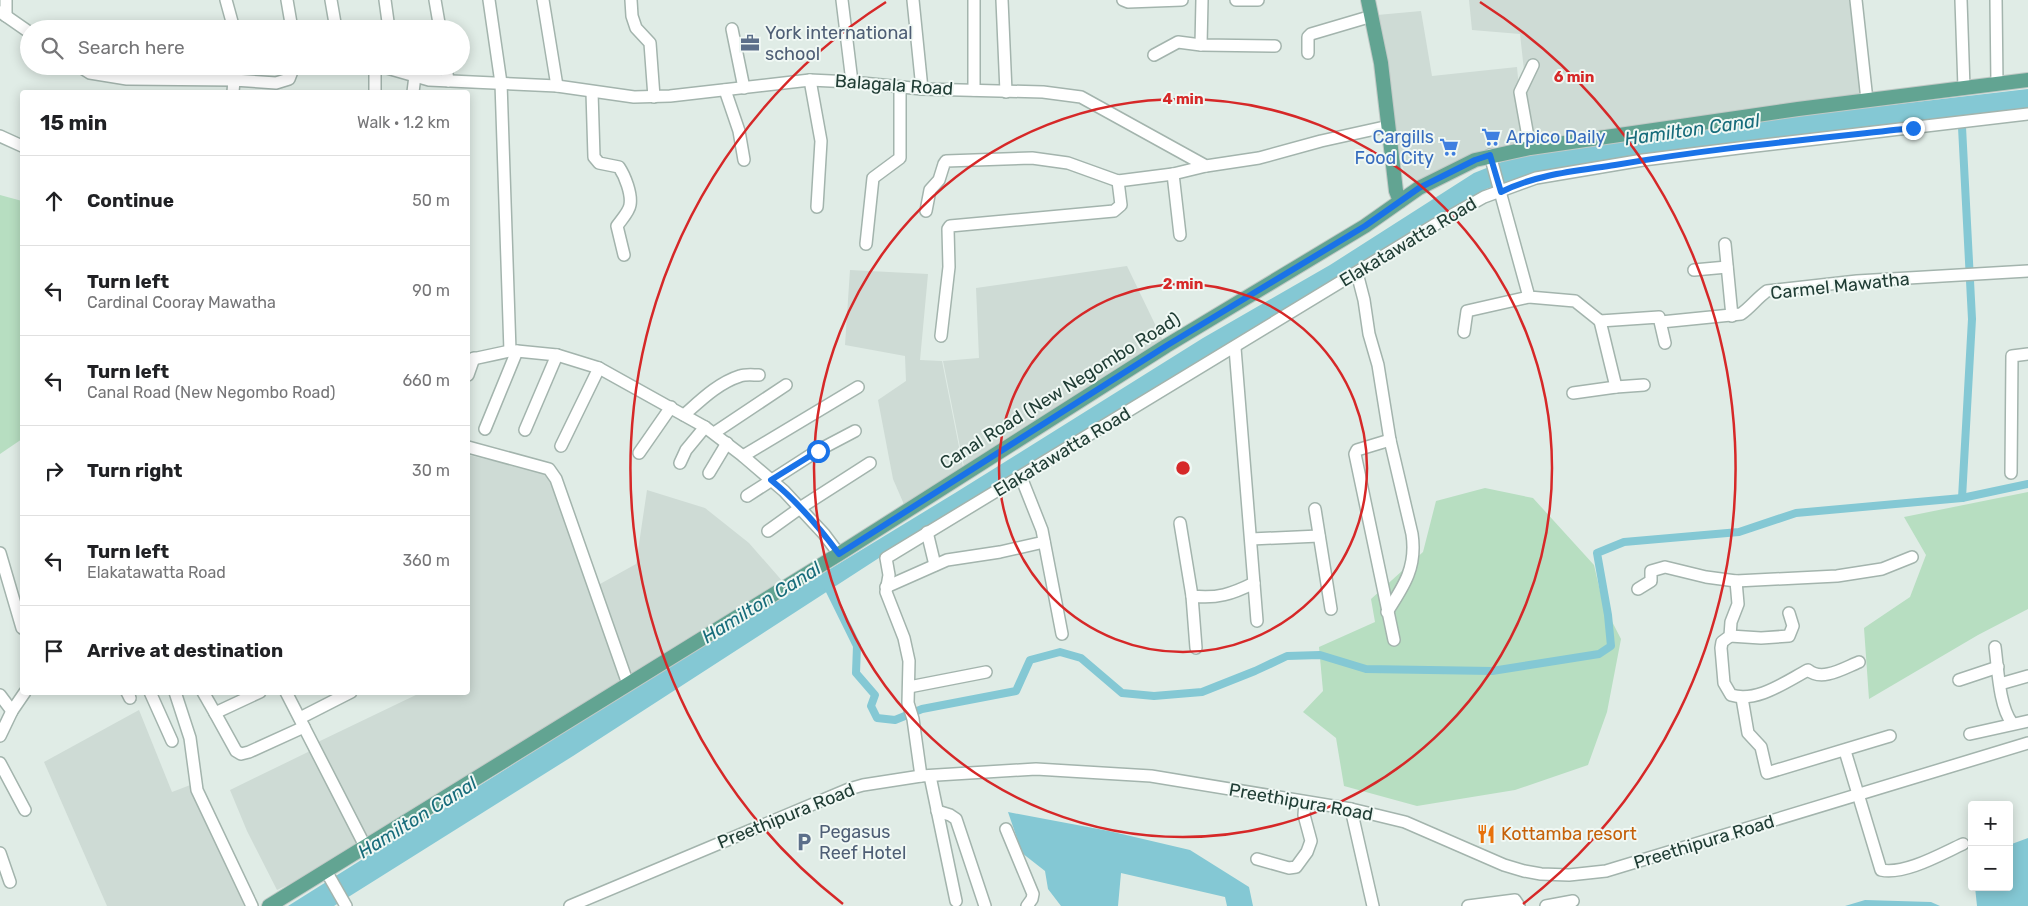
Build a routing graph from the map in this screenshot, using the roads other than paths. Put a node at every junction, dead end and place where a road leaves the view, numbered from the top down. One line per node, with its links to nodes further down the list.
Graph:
1 (6, 0): 23 (street)
2 (226, 0): 25 (street)
3 (287, 0): 26 (street)
4 (331, 0): 27 (street)
5 (385, 0): 28 (street)
6 (435, 0): 29 (street)
7 (489, 0): 48 (street)
8 (543, 0): 50 (street)
9 (631, 0): 63 (street)
10 (842, 0): 47 (street)
11 (913, 0): 54 (street)
12 (974, 0): 60 (street)
13 (1002, 0): 62 (street)
14 (1123, 0): 15 (street)
15 (1182, 0)
16 (1202, 0): 32 (street)
17 (1236, 0): 18 (street)
18 (1258, 0)
19 (1368, 0): 24 (main road)
20 (1856, 0): 64 (street)
21 (1962, 0): 53 (street)
22 (1996, 0): 49 (street)
23 (3, 14): 30 (street)
24 (1372, 16): 34 (street); 66 (main road)
25 (232, 20)
26 (290, 20)
27 (334, 20)
28 (388, 20)
29 (438, 20)
30 (20, 26)
31 (732, 29): 52 (street)
32 (1201, 45): 33 (street); 35 (street)
33 (1275, 46)
34 (1308, 53)
35 (1154, 55)
36 (1533, 65): 69 (street)
37 (105, 75): 42 (street)
38 (290, 75): 42 (street)
39 (375, 75): 56 (street)
40 (447, 75): 46 (street)
41 (415, 76): 43 (street, Balagala Road); 57 (street)
42 (234, 80): 55 (street)
43 (429, 80): 46 (street, Balagala Road); 58 (street)
44 (810, 80): 47 (street, Balagala Road); 52 (street, Balagala Road); 79 (street)
45 (2028, 80): 49 (main road, Canal Road (New Negombo Road))
46 (448, 81): 48 (street, Balagala Road)
47 (852, 82): 51 (street, Balagala Road)
48 (501, 83): 50 (street, Balagala Road); 97 (street)
49 (1997, 84): 53 (main road, Canal Road (New Negombo Road))
50 (557, 86): 61 (street, Balagala Road)
51 (900, 87): 54 (street, Balagala Road); 82 (street)
52 (744, 88): 59 (street, Balagala Road)
53 (1964, 88): 64 (main road, Canal Road (New Negombo Road))
54 (922, 89): 60 (street, Balagala Road)
55 (233, 90)
56 (375, 90)
57 (413, 90)
58 (429, 90)
59 (725, 90): 63 (street, Balagala Road); 70 (street)
60 (974, 90): 62 (street, Balagala Road)
61 (592, 92): 63 (street, Balagala Road); 84 (street)
62 (1006, 92): 73 (street, Balagala Road)
63 (654, 96)
64 (1867, 100): 69 (main road, Canal Road (New Negombo Road))
65 (2028, 114): 77 (street, Elakatawatta Road)
66 (1389, 126): 72 (main road); 73 (street)
67 (0, 136): 68 (street)
68 (20, 145)
69 (1530, 148): 71 (main road, Canal Road (New Negombo Road))
70 (744, 160)
71 (1491, 160): 76 (main road, Canal Road (New Negombo Road)); 77 (street)
72 (1394, 162): 76 (main road); 78 (main road)
73 (1206, 166): 74 (street)
74 (1173, 174): 75 (street); 81 (street)
75 (1118, 181): 80 (street); 94 (street)
76 (1419, 188): 78 (main road, Canal Road (New Negombo Road))
77 (1500, 189): 88 (street, Elakatawatta Road); 89 (street)
78 (1400, 200): 136 (main road, Canal Road (New Negombo Road))
79 (817, 206)
80 (926, 211)
81 (1180, 235)
82 (866, 244)
83 (1725, 244): 85 (street)
84 (624, 255)
85 (1728, 267): 86 (street); 90 (street)
86 (1694, 270)
87 (2028, 271): 90 (street, Carmel Mawatha)
88 (1357, 273): 96 (street, Elakatawatta Road); 114 (street)
89 (1529, 297): 91 (street); 93 (street)
90 (1732, 316): 92 (street, Carmel Mawatha)
91 (1600, 321): 92 (street, Carmel Mawatha); 106 (street)
92 (1661, 322): 95 (street)
93 (1464, 332)
94 (941, 336)
95 (1664, 343)
96 (1235, 348): 124 (street, Elakatawatta Road); 133 (street)
97 (514, 351): 99 (street); 100 (street); 110 (street)
98 (2028, 354): 123 (street)
99 (557, 355): 101 (street); 111 (street)
100 (471, 359)
101 (599, 368): 108 (street); 116 (street)
102 (760, 375): 109 (street)
103 (786, 385): 112 (street)
104 (1644, 385): 106 (street)
105 (858, 387): 119 (street)
106 (1616, 387): 107 (street)
107 (1573, 393)
108 (671, 407): 109 (street); 118 (street)
109 (684, 415): 112 (street)
110 (484, 429)
111 (525, 430)
112 (709, 430): 115 (street); 121 (street)
113 (855, 431): 125 (street)
114 (1390, 440): 145 (street); 145 (street)
115 (727, 443): 119 (street); 122 (street)
116 (561, 446)
117 (470, 448): 159 (street)
118 (639, 453)
119 (743, 456): 125 (street)
120 (870, 463): 127 (street)
121 (680, 464)
122 (709, 473)
123 (2011, 473)
124 (1021, 477): 131 (street, Elakatawatta Road); 134 (street)
125 (771, 480): 126 (street); 127 (street)
126 (747, 496)
127 (800, 508): 130 (street); 136 (street)
128 (1315, 509): 132 (street)
129 (1180, 523): 143 (street)
130 (768, 531)
131 (927, 532): 138 (street); 141 (street, Elakatawatta Road)
132 (1319, 536): 133 (street); 144 (street)
133 (1251, 539): 140 (street)
134 (1044, 542): 138 (street); 149 (street)
135 (0, 553): 147 (street)
136 (839, 554): 159 (main road, Canal Road (New Negombo Road))
137 (1912, 557): 139 (street)
138 (935, 564): 141 (street)
139 (1736, 581): 142 (street); 150 (street)
140 (1254, 583): 143 (street); 148 (street)
141 (886, 588): 161 (street)
142 (1638, 588)
143 (1192, 596): 153 (street)
144 (1331, 609)
145 (1387, 612): 151 (street)
146 (1789, 613): 150 (street)
147 (20, 621)
148 (1257, 621)
149 (1062, 634)
150 (1730, 636): 170 (street)
151 (1394, 640)
152 (1995, 647): 155 (street)
153 (1196, 648)
154 (1859, 662): 170 (street)
155 (1998, 667): 158 (street); 160 (street)
156 (986, 672): 161 (street)
157 (2028, 676): 160 (street)
158 (1959, 680)
159 (628, 684): 191 (main road, Canal Road (New Negombo Road))
160 (2000, 684): 174 (street)
161 (909, 687): 183 (street)
162 (0, 695): 171 (street)
163 (23, 695): 171 (street)
164 (151, 695): 179 (street)
165 (175, 695): 198 (street)
166 (205, 695): 172 (street)
167 (254, 695): 172 (street)
168 (288, 695): 173 (street)
169 (346, 695): 173 (street)
170 (1742, 698): 181 (street)
171 (12, 711): 177 (street)
172 (215, 713): 173 (street)
173 (302, 723): 191 (street)
174 (2012, 723): 175 (street); 176 (street)
175 (2028, 724)
176 (1970, 734)
177 (0, 736)
178 (1890, 736): 181 (street)
179 (172, 742)
180 (2028, 743): 184 (street, Preethipura Road)
181 (1845, 751): 184 (street)
182 (0, 763): 187 (street)
183 (925, 776): 185 (street, Preethipura Road); 188 (street); 201 (street, Preethipura Road)
184 (1858, 795): 186 (street, Preethipura Road); 190 (street)
185 (1305, 802): 186 (street, Preethipura Road); 193 (street)
186 (1351, 808): 204 (street)
187 (25, 810)
188 (937, 811): 196 (street); 202 (street)
189 (1006, 829): 203 (street)
190 (1963, 844)
191 (365, 846): 194 (main road, Canal Road (New Negombo Road))
192 (0, 853): 195 (street)
193 (1257, 859)
194 (327, 873): 199 (main road, Canal Road (New Negombo Road)); 200 (street)
195 (10, 882)
196 (956, 901)
197 (1573, 901): 207 (street)
198 (252, 906)
199 (269, 906)
200 (346, 906)
201 (570, 906)
202 (986, 906)
203 (1027, 906)
204 (1374, 906)
205 (1468, 906): 206 (street)
206 (1519, 906)
207 (1546, 906)

